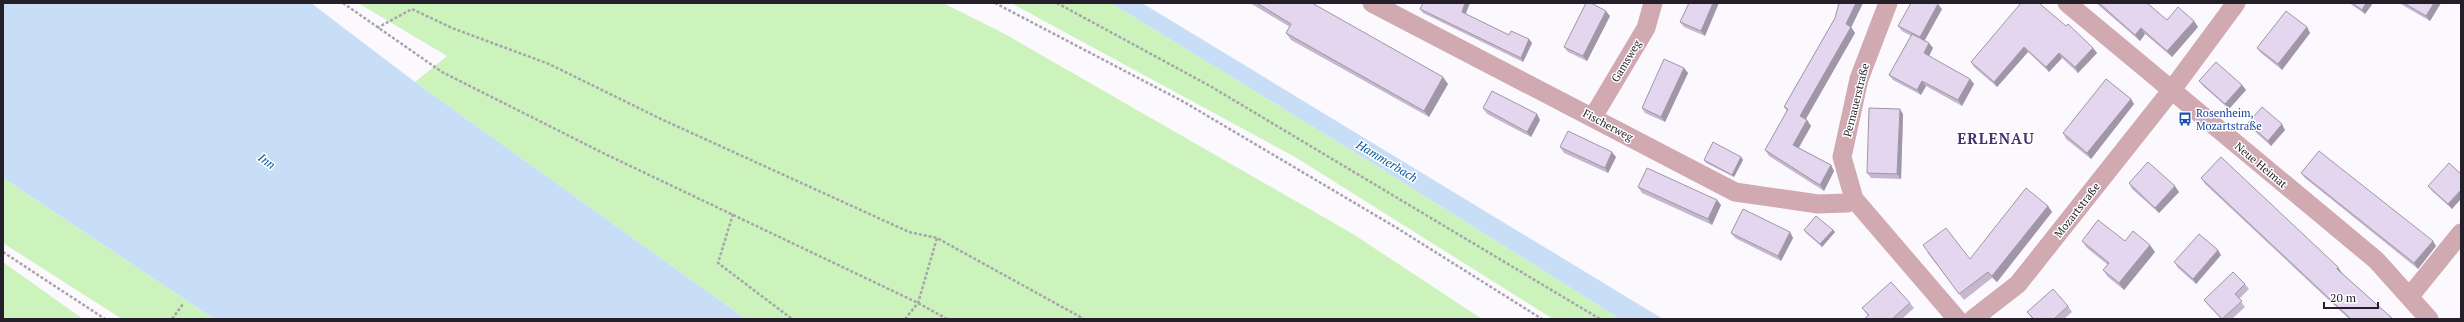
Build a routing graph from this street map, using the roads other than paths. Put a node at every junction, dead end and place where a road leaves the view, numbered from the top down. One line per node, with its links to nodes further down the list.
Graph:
1 (1372, 3): 6 (street, Fischerweg)
2 (1653, 3): 8 (street, Gamsweg)
3 (1888, 3): 9 (street, Pernauerstraße)
4 (2067, 3): 7 (street, Neue Heimat)
5 (2236, 3): 7 (street, Mozartstraße)
6 (1401, 10): 8 (street, Fischerweg)
7 (2171, 91): 11 (street, Neue Heimat); 13 (street, Mozartstraße)
8 (1593, 117): 9 (street, Fischerweg)
9 (1854, 199): 12 (street)
10 (2461, 234): 11 (street)
11 (2410, 296): 14 (street, Neue Heimat)
12 (1957, 319)
13 (1973, 319)
14 (2429, 319)

